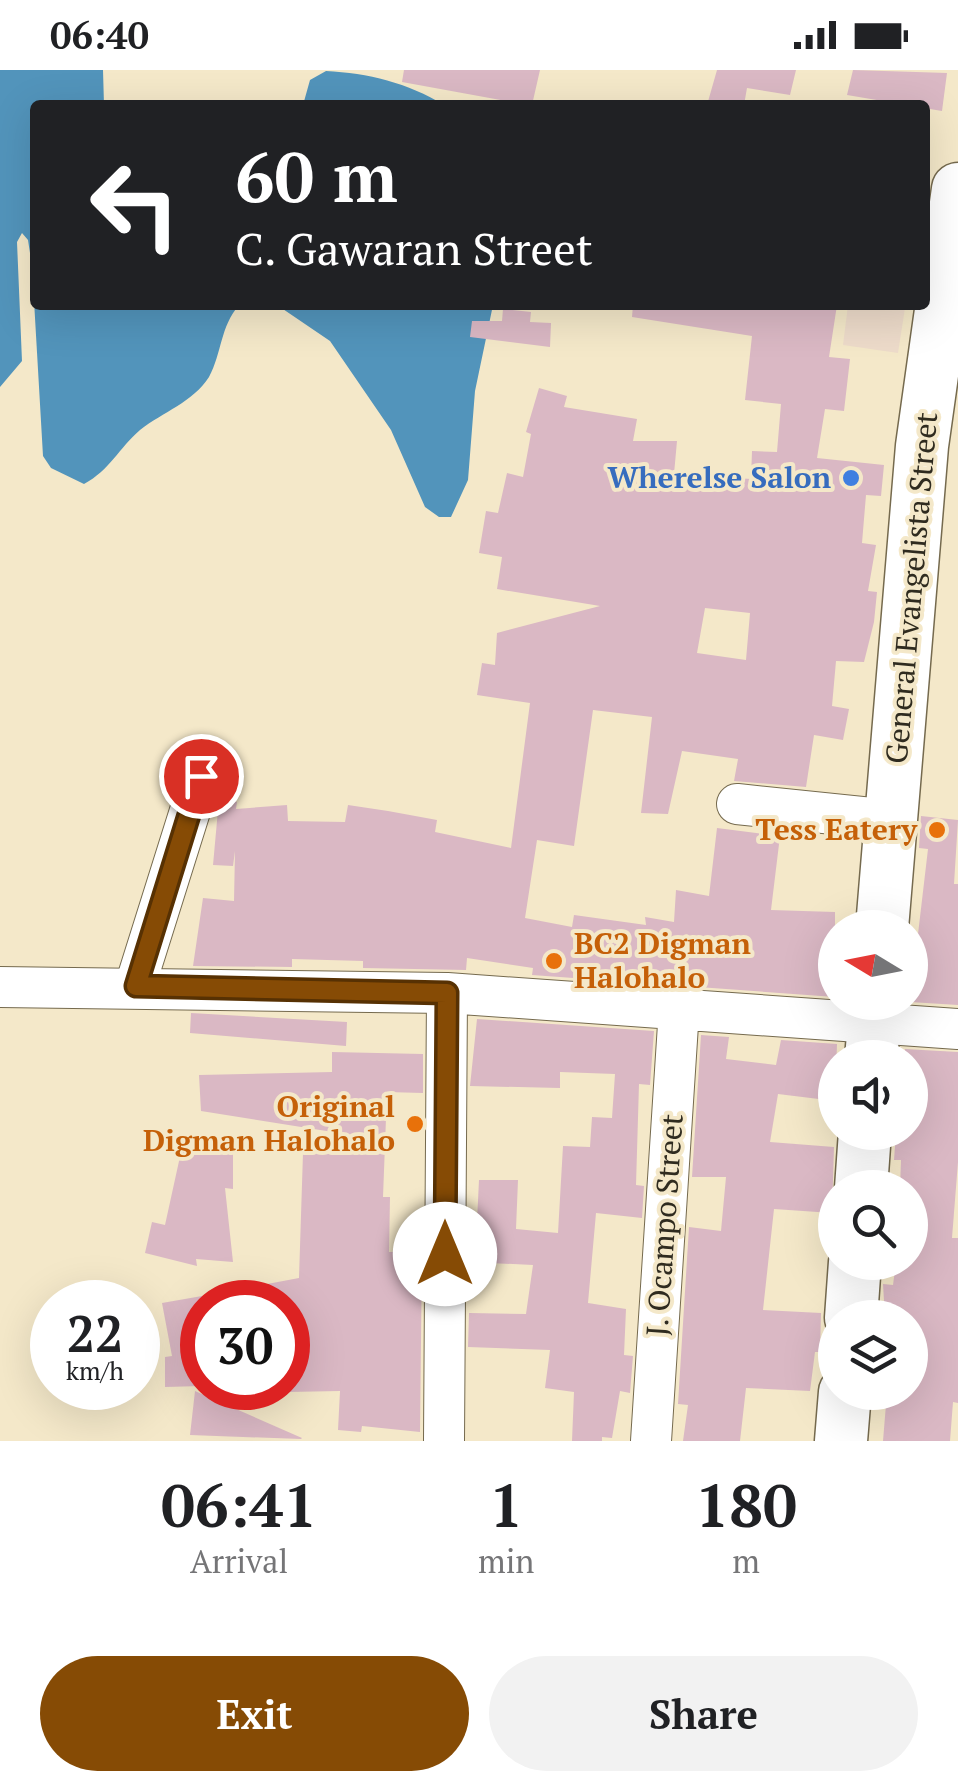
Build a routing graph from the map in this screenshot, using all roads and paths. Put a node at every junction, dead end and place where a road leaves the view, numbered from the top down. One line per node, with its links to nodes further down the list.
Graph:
1 (958, 189): 2 (main road, General Evangelista Street)
2 (940, 448): 5 (main road, General Evangelista Street)
3 (201, 776): 7 (street)
4 (737, 804): 5 (street)
5 (891, 820): 6 (main road, General Evangelista Street)
6 (884, 910)
7 (136, 986): 8 (street); 9 (street)
8 (0, 987)
9 (447, 993): 10 (street); 14 (street)
10 (679, 1009): 11 (street); 15 (street, J. Ocampo Street)
11 (873, 1028): 12 (street)
12 (958, 1028)
13 (844, 1410): 16 (main road)
14 (444, 1441)
15 (651, 1441)
16 (842, 1441)

